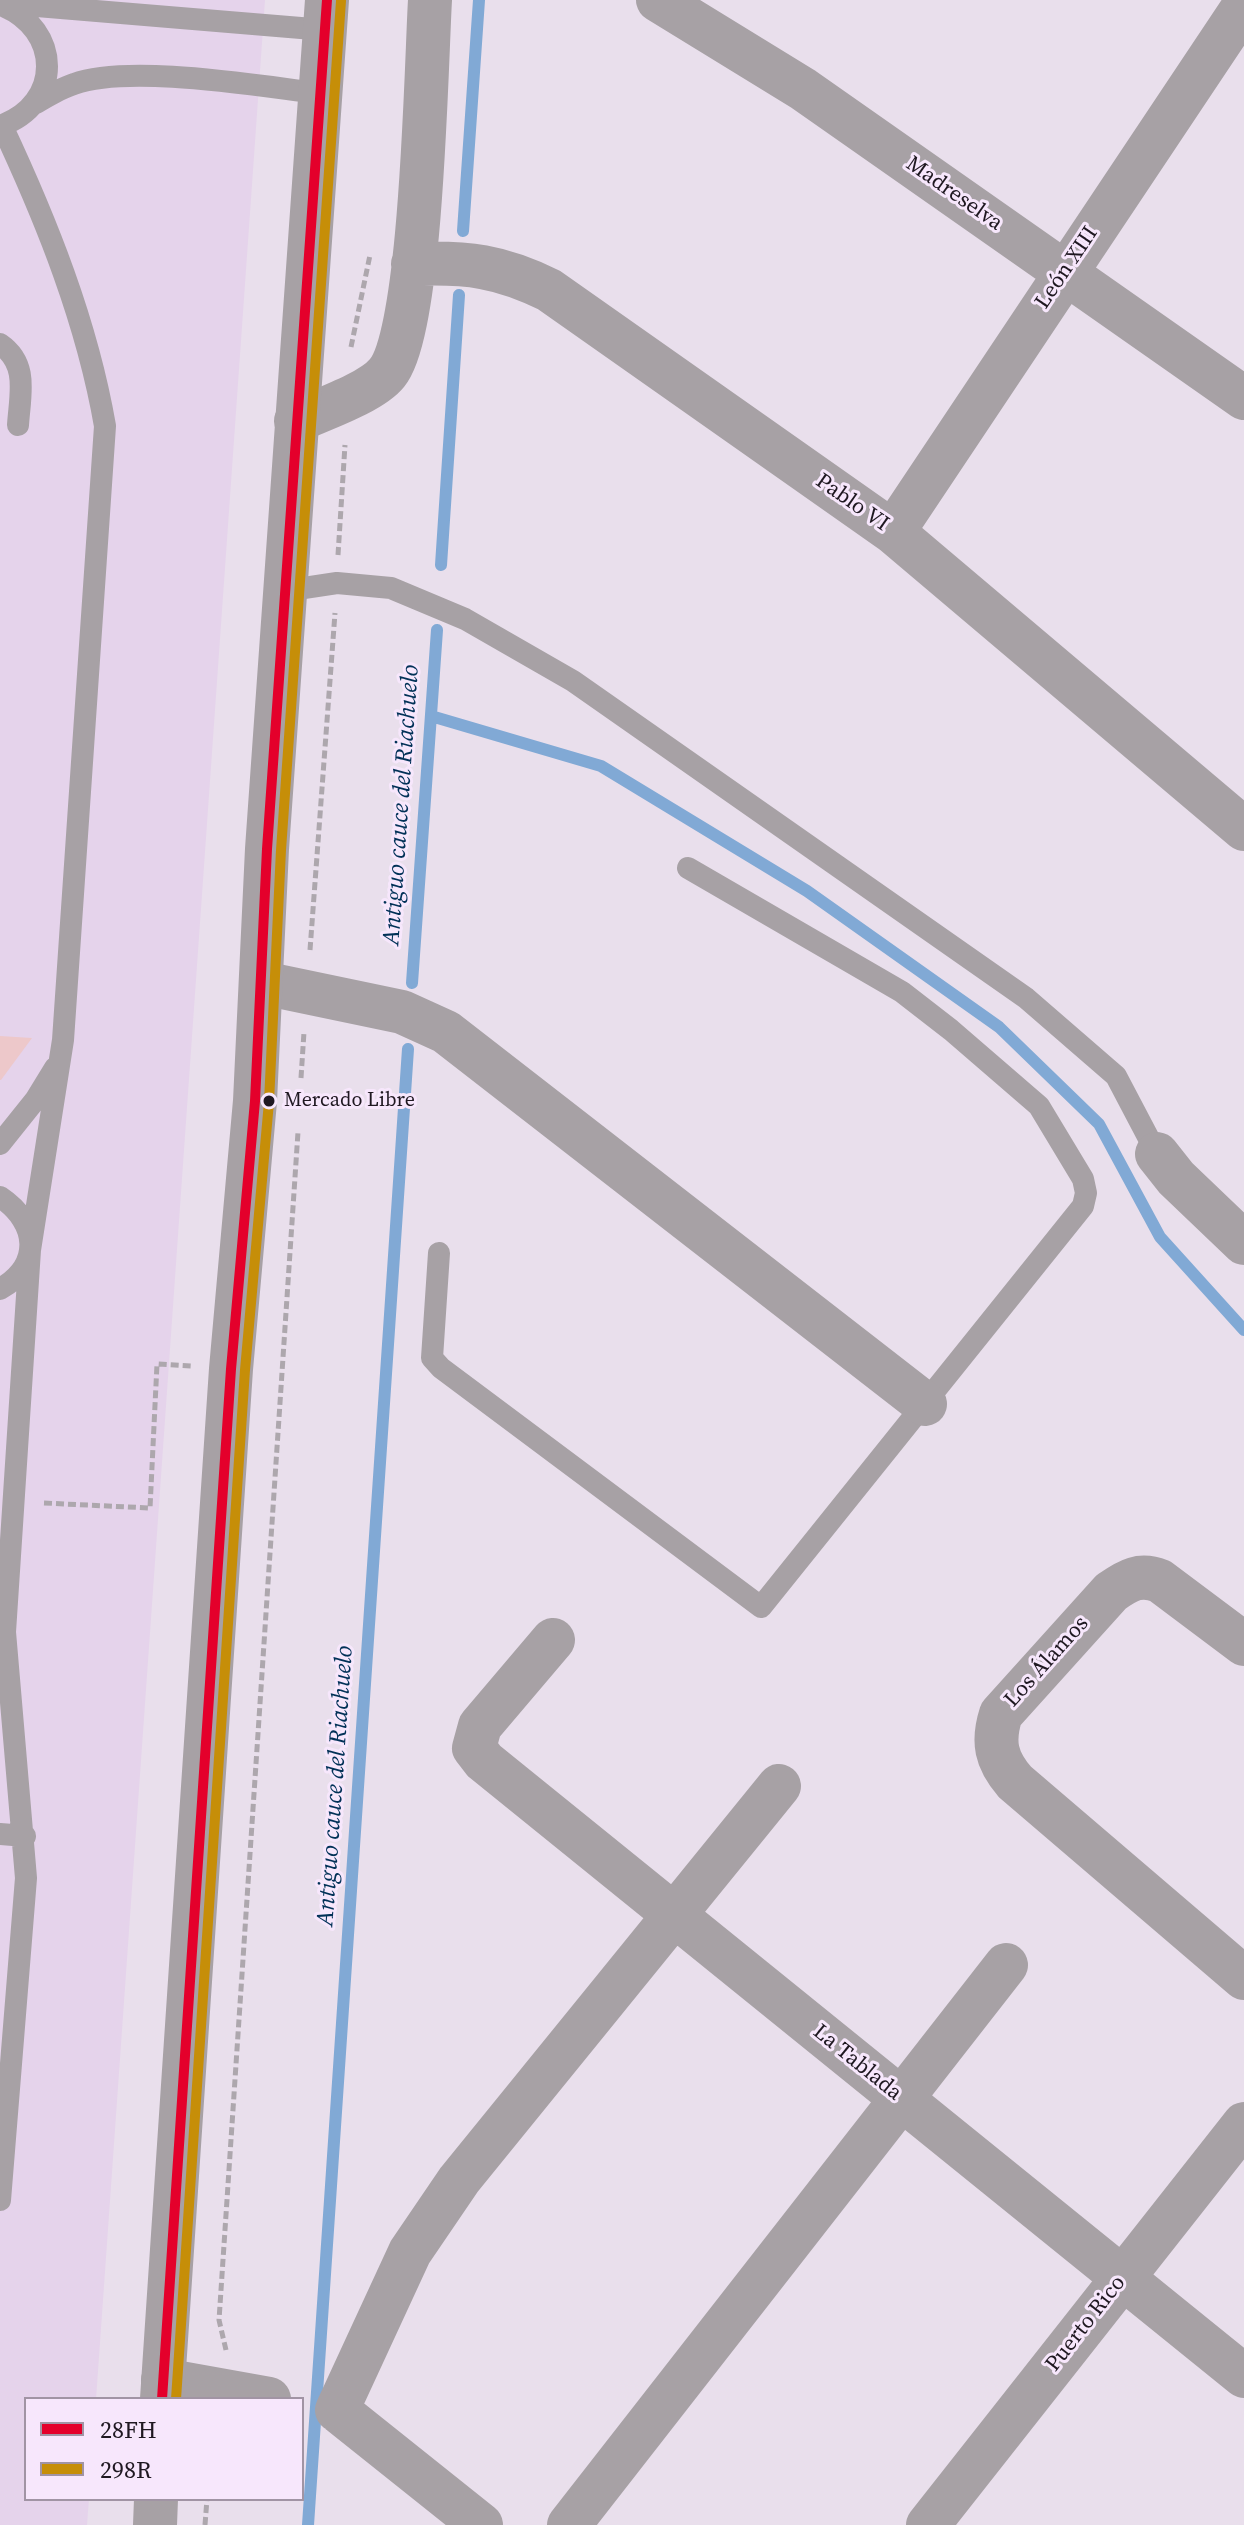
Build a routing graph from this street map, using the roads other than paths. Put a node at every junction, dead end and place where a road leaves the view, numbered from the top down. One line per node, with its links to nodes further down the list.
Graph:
1 (430, 0): 9 (street)
2 (658, 0): 10 (street, Madreselva)
3 (0, 4): 4 (lane); 7 (lane)
4 (326, 15): 6 (street)
5 (1230, 15): 10 (street, León XIII)
6 (318, 93): 7 (lane); 13 (street)
7 (36, 103): 8 (lane)
8 (1, 126): 20 (lane)
9 (413, 264): 13 (street); 15 (street, Pablo VI)
10 (1065, 270): 12 (street, Madreselva); 15 (street, León XIII)
11 (0, 344): 14 (lane)
12 (1244, 398)
13 (296, 421): 16 (street)
14 (18, 425)
15 (893, 532): 17 (street, Pablo VI)
16 (284, 591): 19 (street); 22 (lane)
17 (1244, 829)
18 (688, 868): 28 (lane)
19 (263, 983): 28 (street); 43 (street)
20 (63, 1040): 21 (lane); 25 (lane)
21 (0, 1144)
22 (1157, 1154): 24 (street)
23 (0, 1197): 25 (lane)
24 (1244, 1243)
25 (30, 1250): 27 (lane); 29 (lane)
26 (439, 1253): 28 (lane)
27 (0, 1289)
28 (925, 1404)
29 (3, 1632): 34 (lane)
30 (553, 1640): 35 (street, La Tablada)
31 (1244, 1644): 37 (street, Los Álamos)
32 (779, 1786): 35 (street)
33 (0, 1834): 34 (lane)
34 (25, 1836): 40 (lane)
35 (676, 1916): 38 (street, La Tablada); 45 (street)
36 (1006, 1965): 38 (street)
37 (1244, 1978)
38 (900, 2097): 41 (street, La Tablada); 49 (street)
39 (1244, 2124): 41 (street, Puerto Rico)
40 (0, 2200)
41 (1123, 2278): 42 (street, La Tablada); 50 (street, Puerto Rico)
42 (1244, 2376)
43 (163, 2390): 44 (street)
44 (257, 2397)
45 (324, 2408): 48 (street)
46 (156, 2501): 47 (street)
47 (155, 2525)
48 (481, 2525)
49 (569, 2525)
50 (928, 2525)

